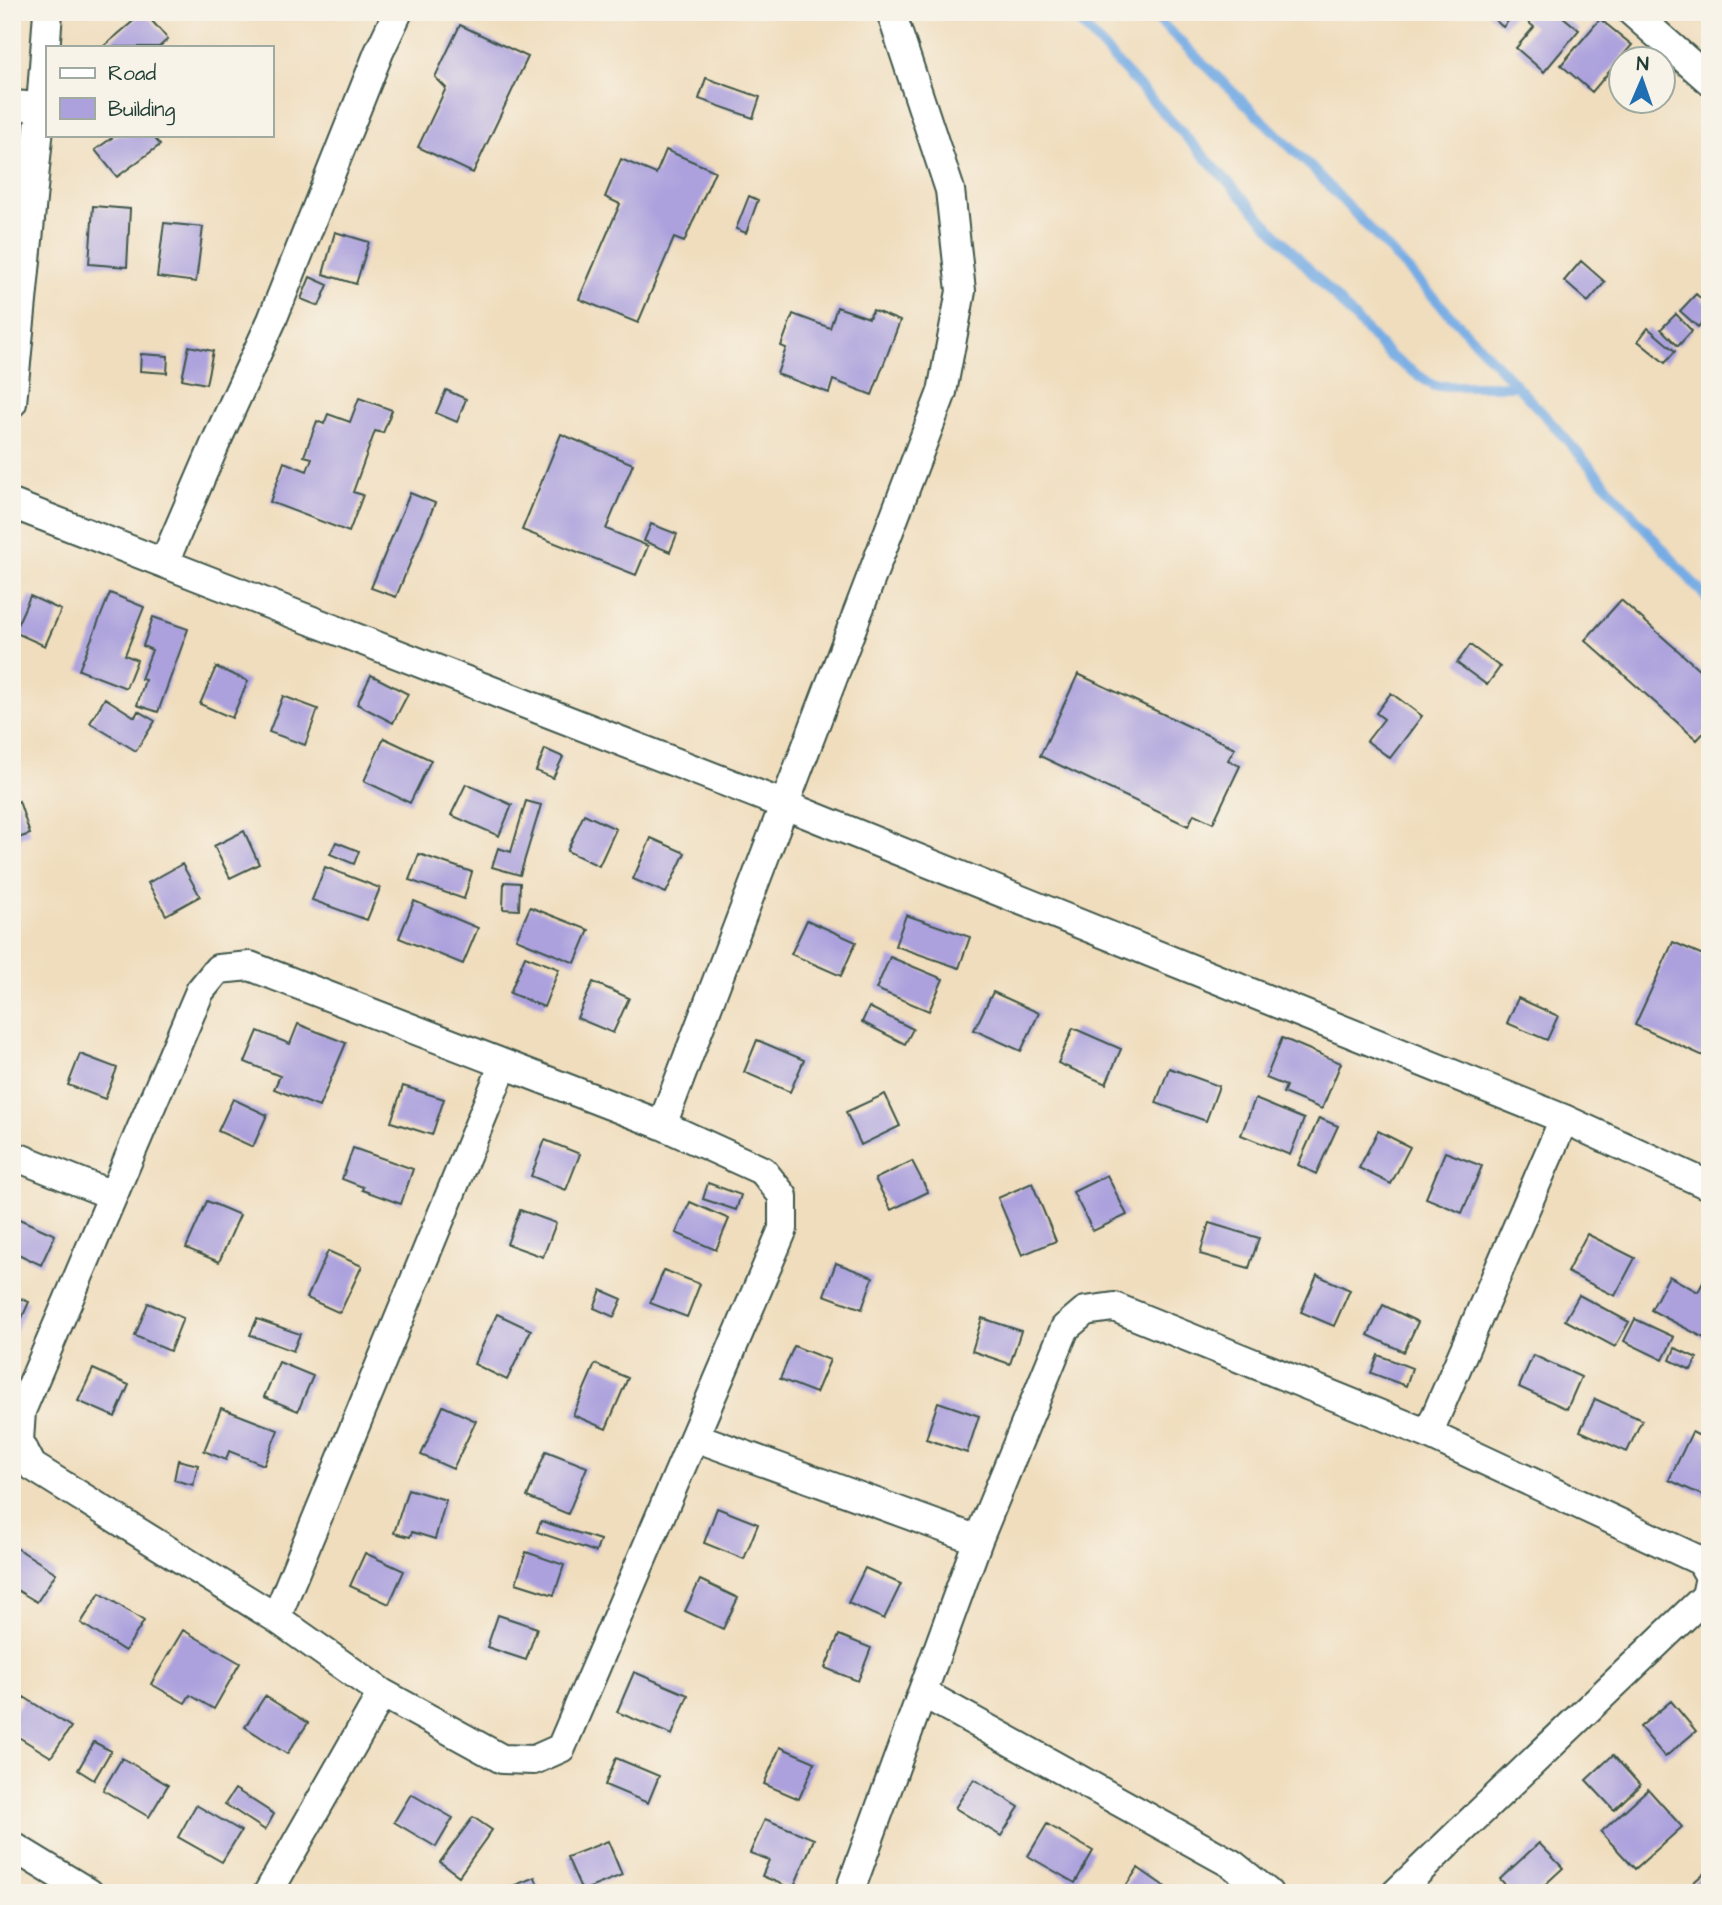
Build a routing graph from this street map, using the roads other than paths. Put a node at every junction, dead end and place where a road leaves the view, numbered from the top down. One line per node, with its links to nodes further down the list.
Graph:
1 (48, 12): 7 (street)
2 (398, 12): 10 (street)
3 (891, 12): 11 (street)
4 (1632, 12): 5 (street)
5 (1710, 81)
6 (12, 105): 7 (street)
7 (41, 107): 8 (street)
8 (12, 403)
9 (12, 504): 10 (street)
10 (164, 563): 11 (street)
11 (785, 805): 13 (street); 14 (street)
12 (503, 1066): 14 (street); 17 (street); 21 (street)
13 (1564, 1119): 16 (street); 18 (street)
14 (662, 1125): 19 (street)
15 (12, 1155): 17 (street)
16 (1710, 1186)
17 (112, 1195): 21 (street)
18 (1429, 1434): 20 (street); 29 (street)
19 (695, 1437): 20 (street); 22 (street)
20 (978, 1540): 23 (street)
21 (276, 1618): 22 (street)
22 (382, 1693): 26 (street)
23 (923, 1693): 27 (street); 28 (street)
24 (12, 1846): 25 (street)
25 (89, 1893)
26 (268, 1893)
27 (849, 1893)
28 (1268, 1893)
29 (1396, 1893)

